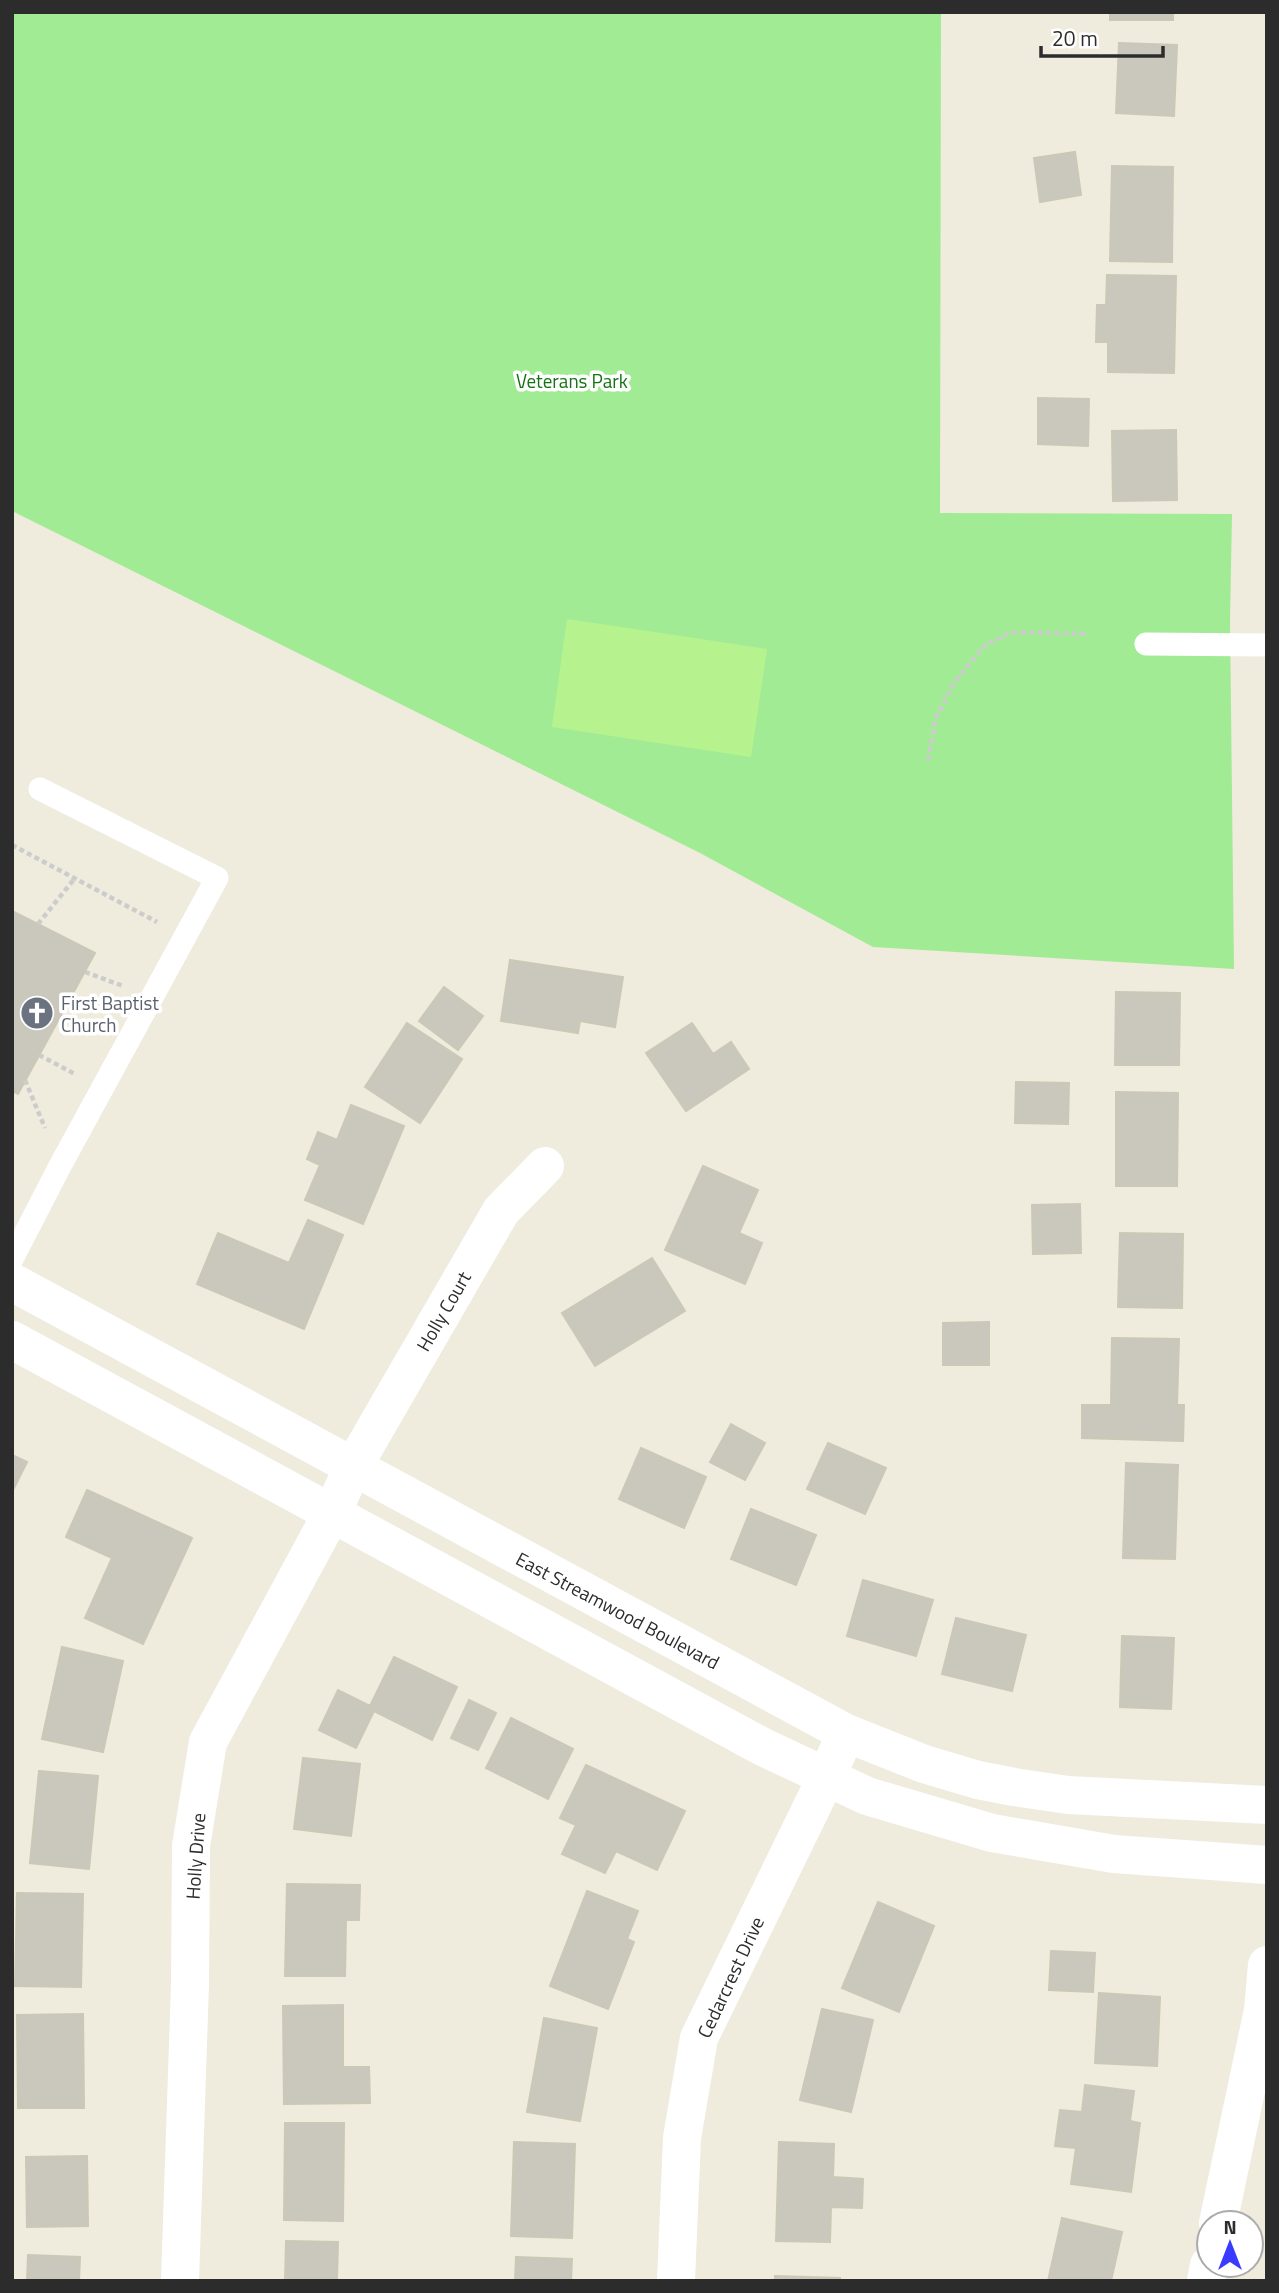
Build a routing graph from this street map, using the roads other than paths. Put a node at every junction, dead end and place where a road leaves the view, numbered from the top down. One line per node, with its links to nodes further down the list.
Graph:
1 (1146, 644): 2 (lane)
2 (1267, 645)
3 (40, 789): 5 (lane)
4 (545, 1166): 8 (street, Holly Court)
5 (12, 1259)
6 (12, 1282): 8 (street, East Streamwood Boulevard)
7 (12, 1340): 9 (street)
8 (353, 1467): 9 (street, Holly Drive); 10 (street, East Streamwood Boulevard)
9 (332, 1513): 11 (street); 16 (street, Holly Drive)
10 (846, 1733): 11 (street, Cedarcrest Drive); 12 (street, East Streamwood Boulevard)
11 (826, 1778): 13 (street); 17 (street, Cedarcrest Drive)
12 (1267, 1805)
13 (1267, 1865)
14 (1267, 1965): 15 (street)
15 (1221, 2209)
16 (180, 2281)
17 (676, 2281)

